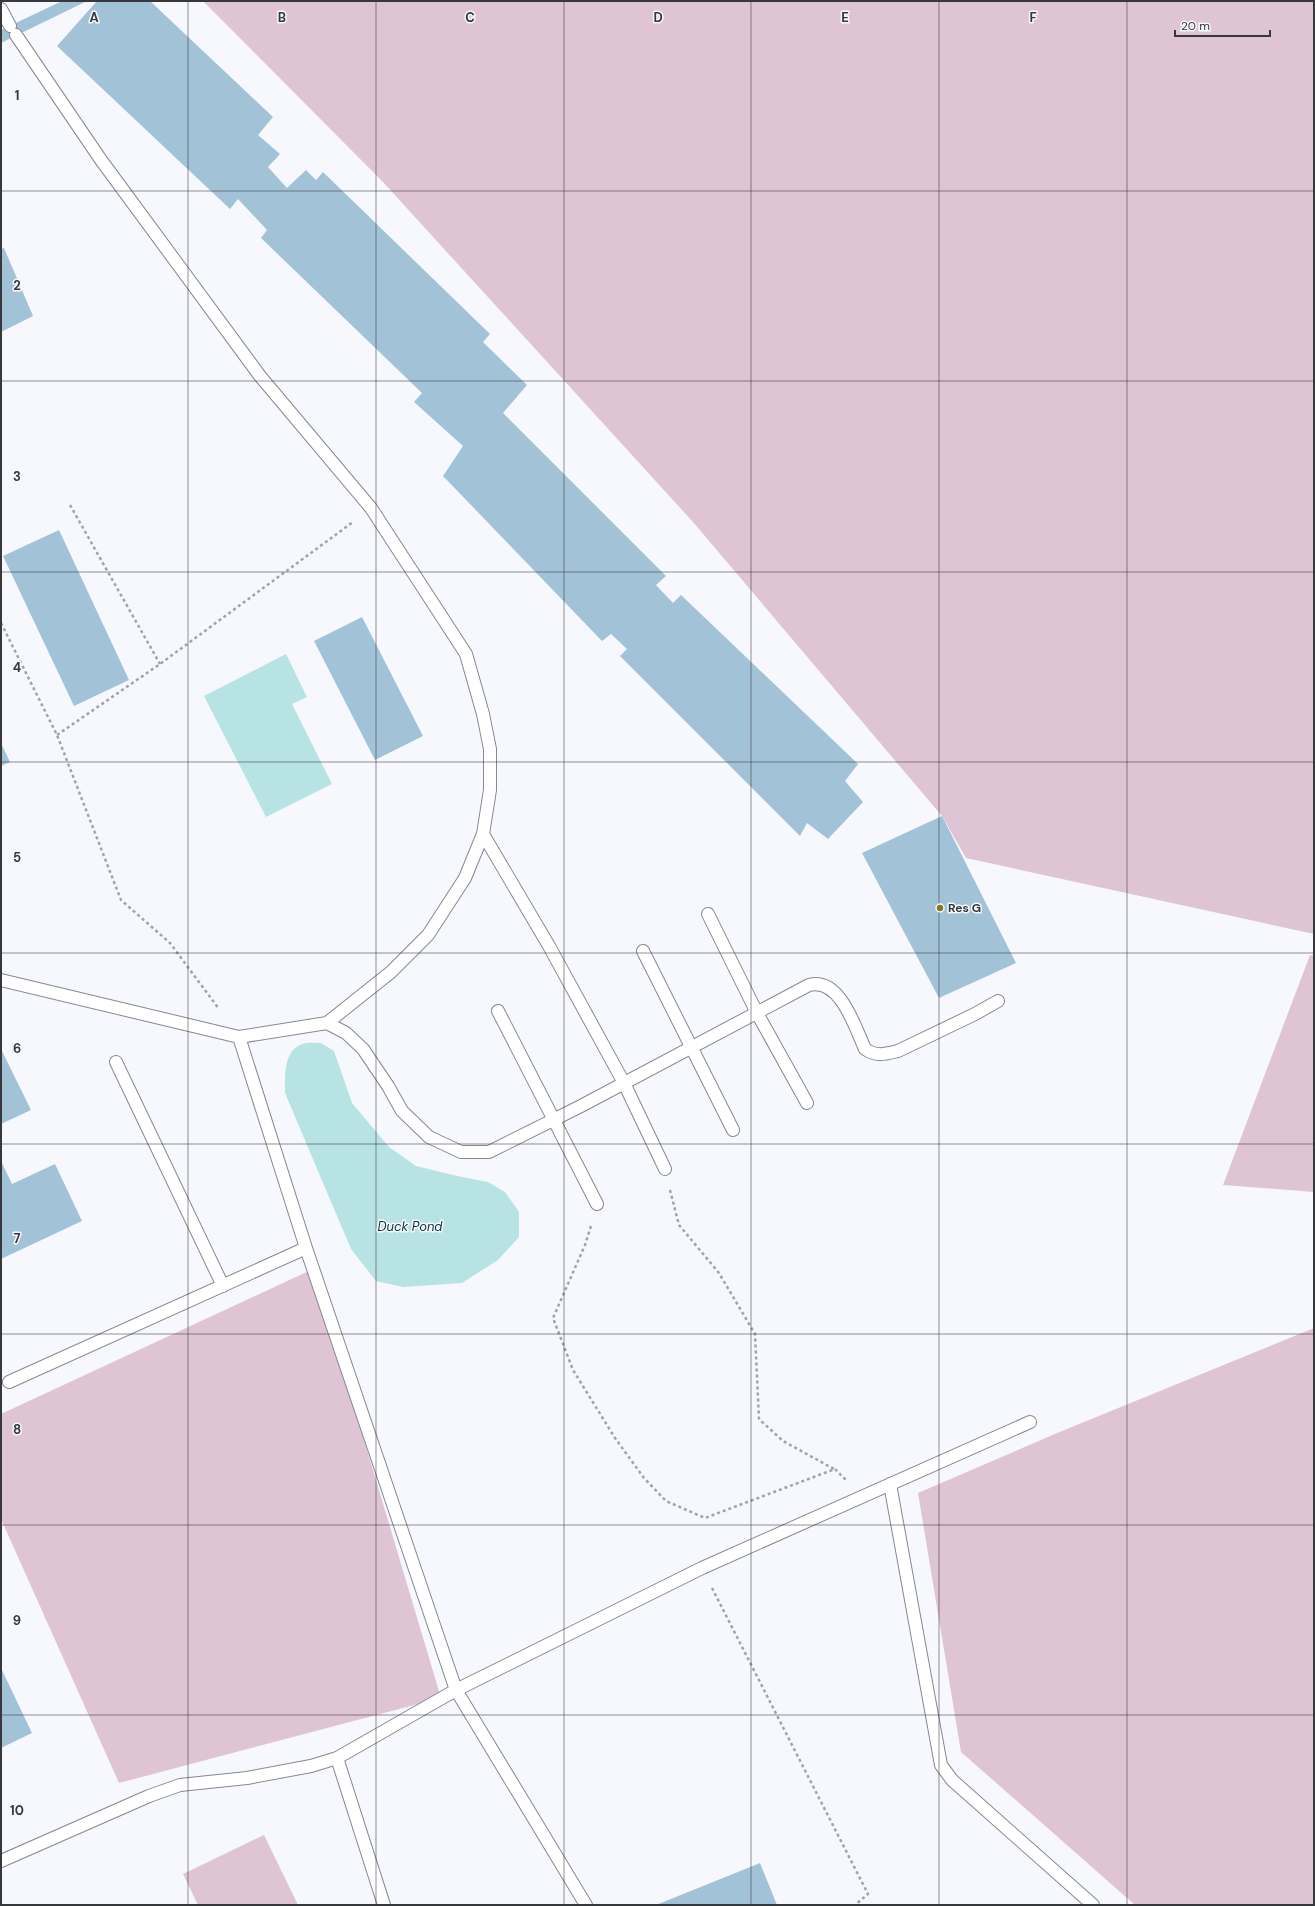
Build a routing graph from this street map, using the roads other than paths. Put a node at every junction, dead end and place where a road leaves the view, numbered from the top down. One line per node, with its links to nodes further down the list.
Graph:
1 (1, 9): 2 (lane)
2 (483, 834): 9 (lane); 13 (lane)
3 (708, 914): 8 (lane)
4 (643, 951): 11 (lane)
5 (1, 980): 10 (lane)
6 (998, 1001): 8 (lane)
7 (498, 1011): 15 (lane)
8 (757, 1013): 11 (lane); 14 (lane)
9 (327, 1023): 10 (lane); 15 (lane)
10 (239, 1036): 19 (lane)
11 (692, 1047): 13 (lane); 16 (lane)
12 (116, 1062): 20 (lane)
13 (624, 1083): 15 (lane); 17 (lane)
14 (807, 1104)
15 (554, 1119): 18 (lane)
16 (732, 1130)
17 (665, 1169)
18 (598, 1204)
19 (306, 1248): 20 (lane); 24 (lane)
20 (223, 1286): 21 (lane)
21 (9, 1382)
22 (1030, 1422): 23 (lane)
23 (890, 1484): 24 (lane); 29 (lane)
24 (456, 1690): 25 (lane); 28 (lane)
25 (337, 1758): 26 (lane); 27 (lane)
26 (1, 1861)
27 (384, 1905)
28 (586, 1905)
29 (1094, 1905)

